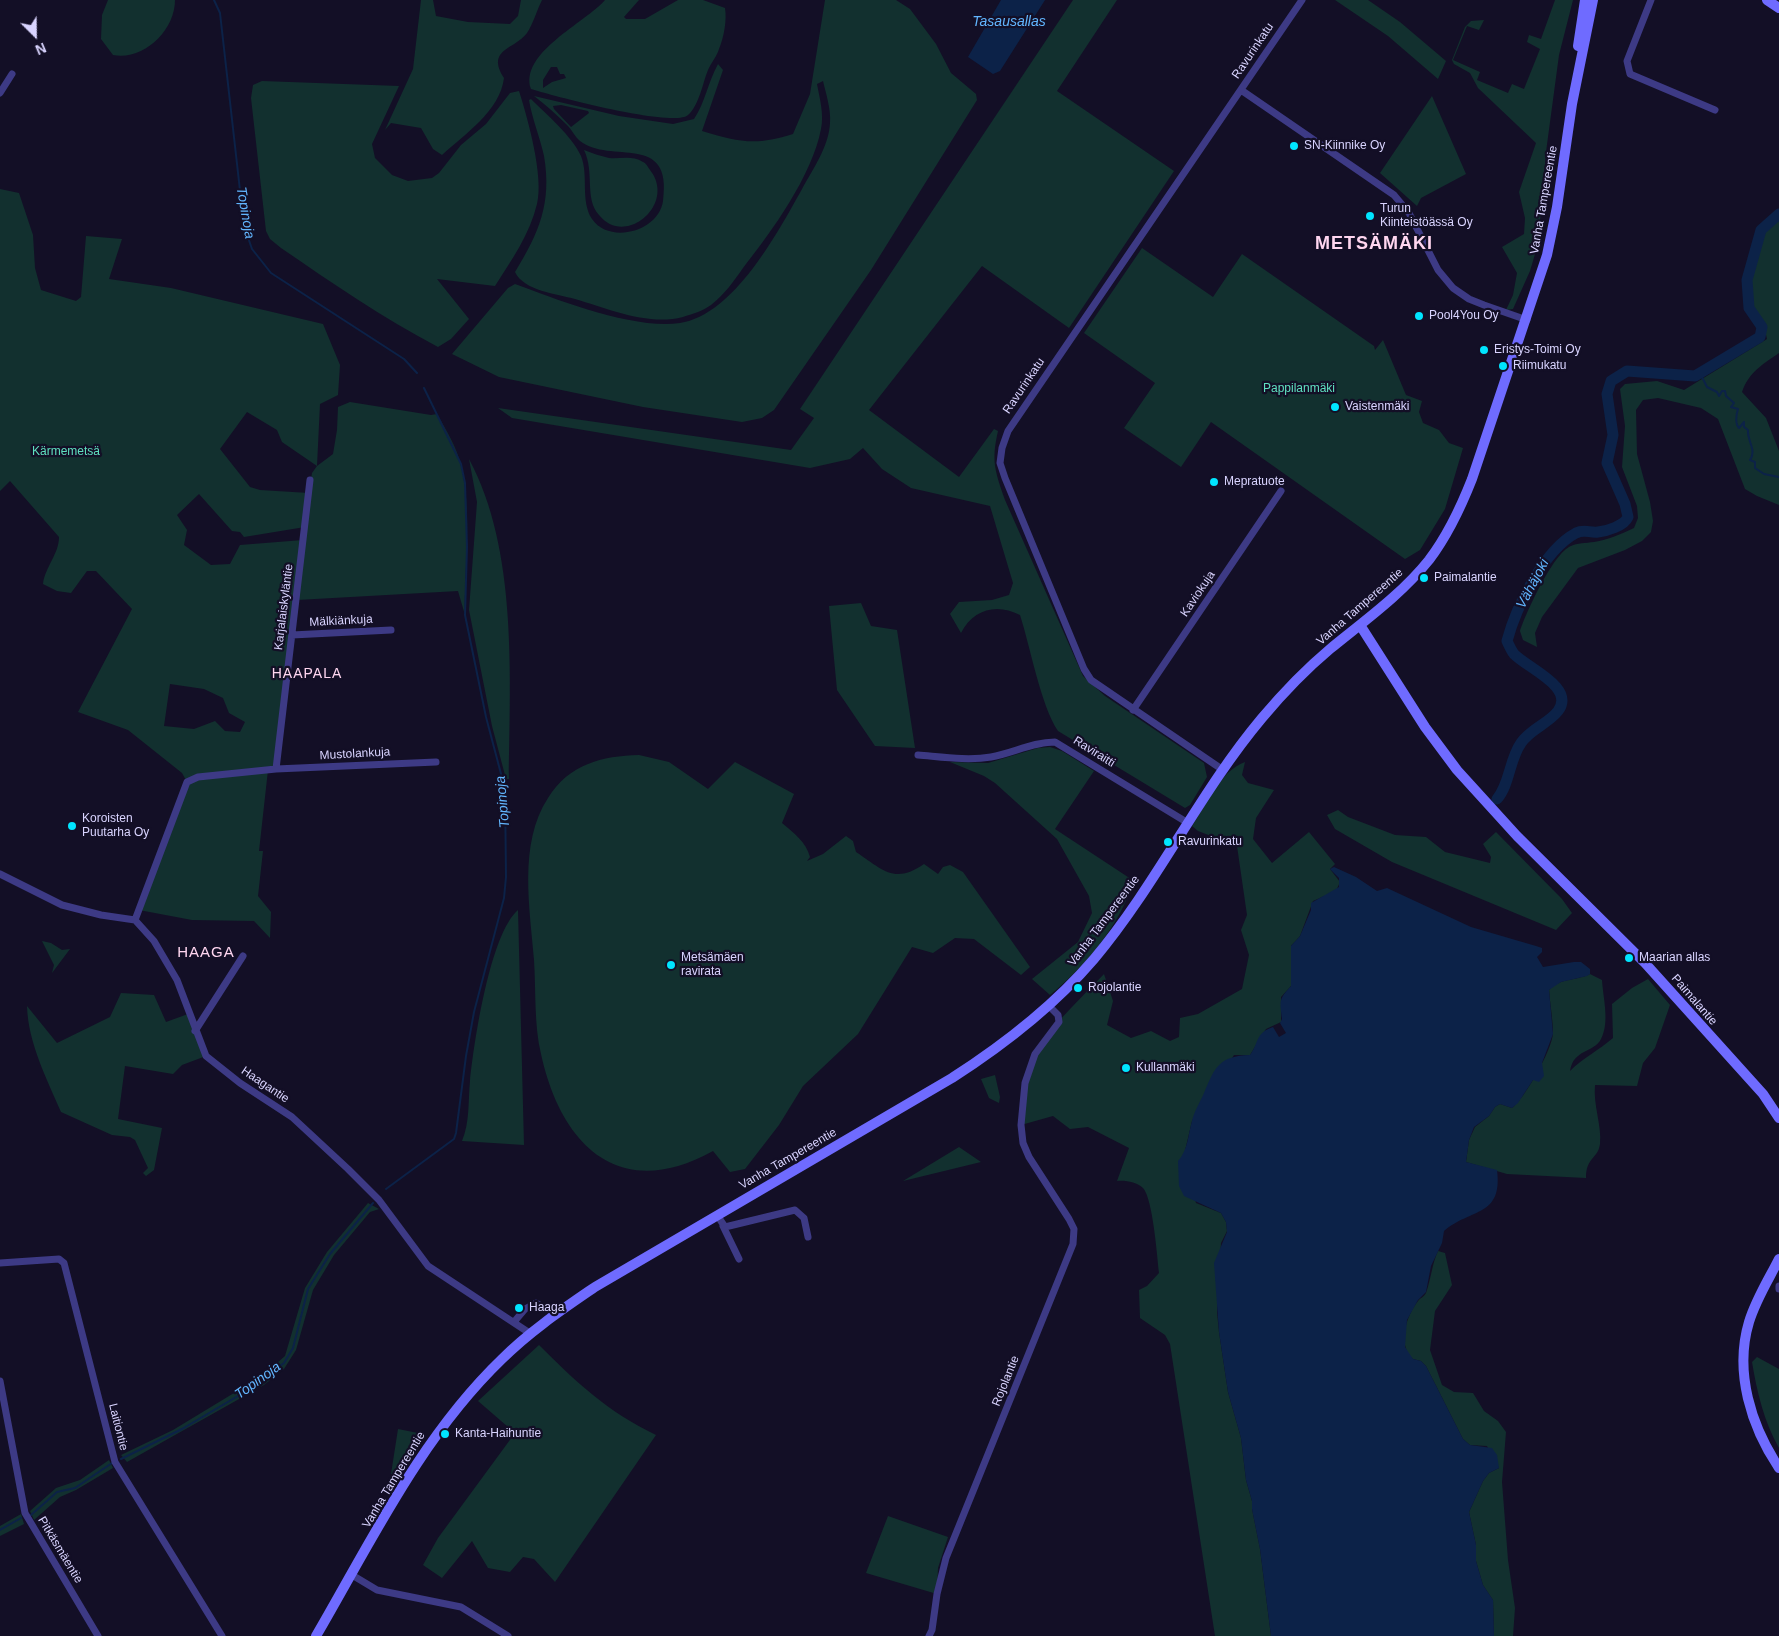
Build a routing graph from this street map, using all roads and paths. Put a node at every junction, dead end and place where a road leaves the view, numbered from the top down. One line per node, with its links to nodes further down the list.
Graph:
1 (1302, 0): 8 (street, Ravurinkatu)
2 (1585, 0): 10 (main road, Vanha Tampereentie)
3 (1593, 0): 10 (main road, Vanha Tampereentie)
4 (1651, 0): 11 (street)
5 (1767, 0): 6 (main road)
6 (1779, 8)
7 (12, 74): 9 (street)
8 (1240, 90): 12 (street); 18 (street, Ravurinkatu)
9 (0, 93)
10 (1572, 104): 12 (main road, Vanha Tampereentie)
11 (1715, 110)
12 (1527, 320): 15 (main road, Vanha Tampereentie)
13 (310, 480): 17 (street, Karjalaiskyläntie)
14 (1281, 491): 18 (street, Kaviokuja)
15 (1360, 624): 22 (main road, Vanha Tampereentie); 29 (main road, Paimalantie)
16 (391, 630): 17 (street, Mälkiänkuja)
17 (292, 635): 21 (street, Karjalaiskyläntie)
18 (1134, 710): 22 (street, Ravurinkatu)
19 (918, 755): 23 (street, Raviraitti)
20 (436, 762): 21 (street, Mustolankuja)
21 (276, 769): 25 (street)
22 (1223, 770): 23 (main road, Vanha Tampereentie)
23 (1188, 823): 27 (main road, Vanha Tampereentie)
24 (0, 874): 25 (street)
25 (135, 920): 28 (street, Haagantie)
26 (243, 956): 28 (street)
27 (1050, 1006): 30 (main road, Vanha Tampereentie); 46 (street, Rojolantie)
28 (195, 1032): 37 (street, Haagantie)
29 (1779, 1118)
30 (717, 1215): 31 (street); 36 (main road, Vanha Tampereentie)
31 (723, 1226): 32 (street); 33 (street)
32 (808, 1237)
33 (739, 1259)
34 (1779, 1259): 40 (main road)
35 (0, 1263): 43 (street, Laitiontie)
36 (556, 1314): 37 (street); 38 (main road, Vanha Tampereentie)
37 (514, 1322): 38 (street, Haagantie)
38 (530, 1334): 41 (main road, Vanha Tampereentie)
39 (0, 1381): 42 (street, Pitkäsmäentie)
40 (1779, 1468)
41 (352, 1575): 44 (main road, Vanha Tampereentie); 45 (street)
42 (98, 1636)
43 (222, 1636)
44 (316, 1636)
45 (508, 1636)
46 (929, 1636)

